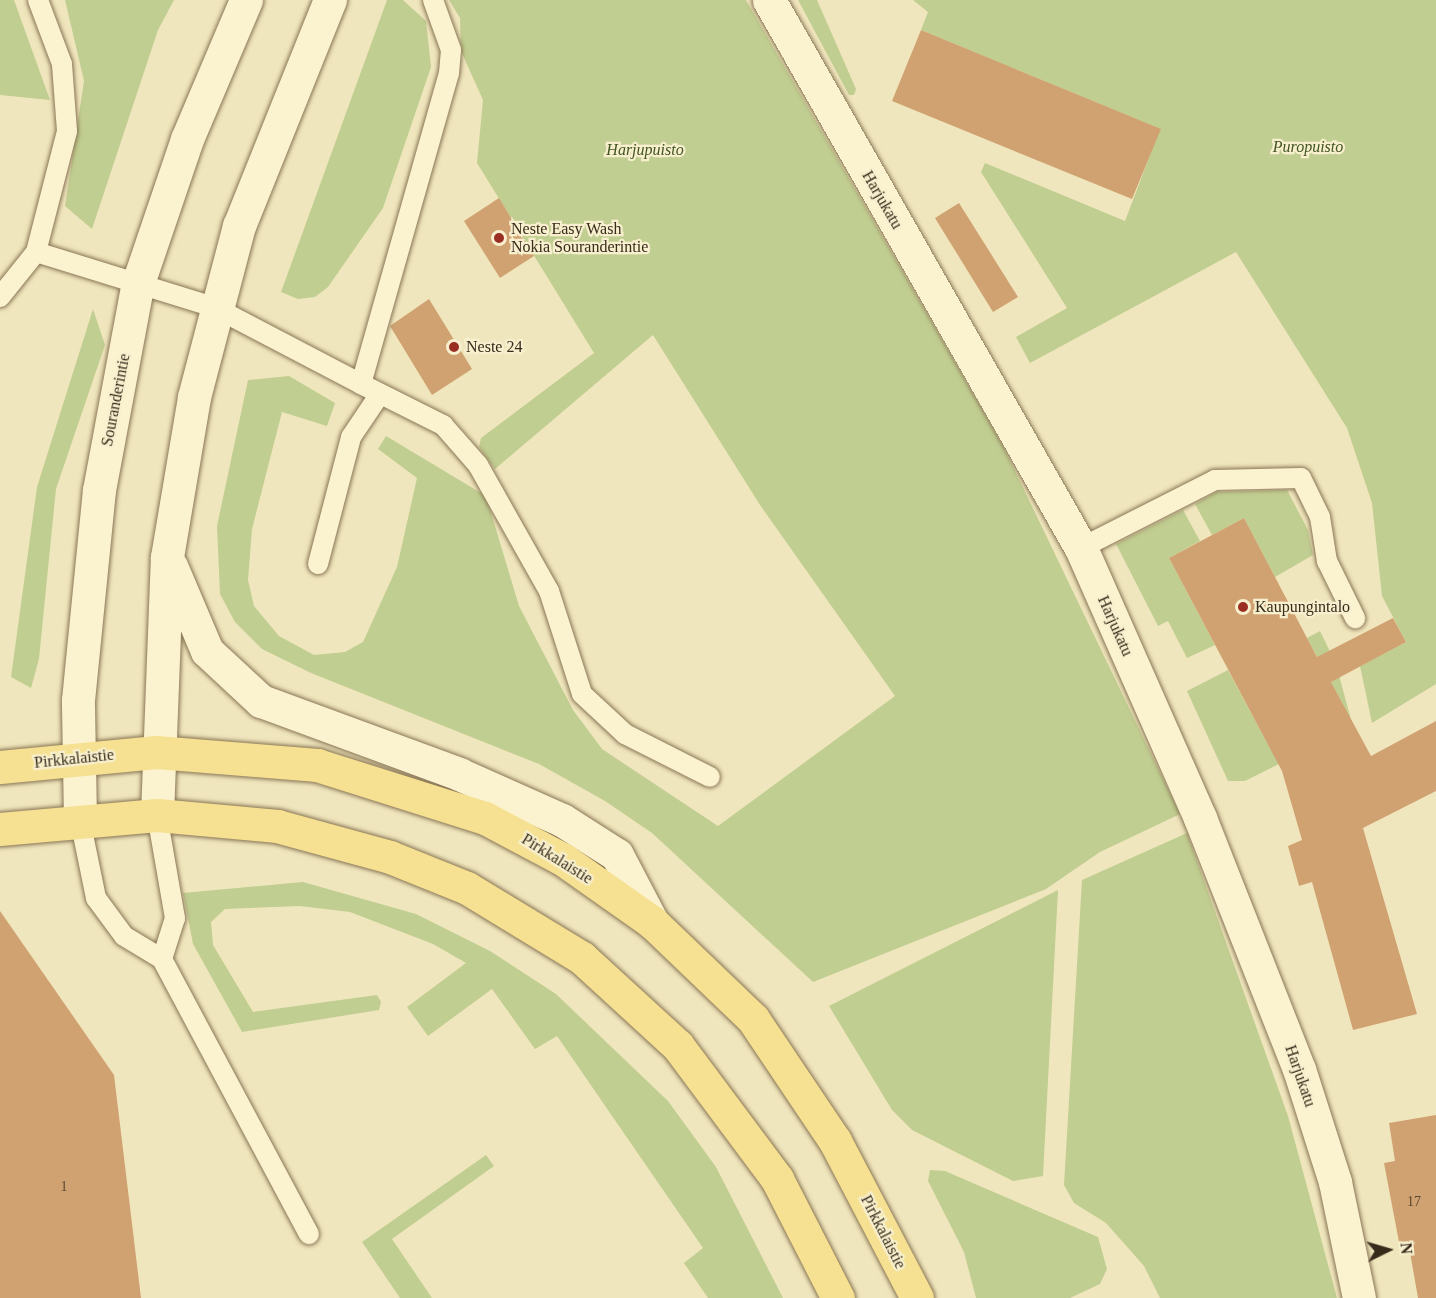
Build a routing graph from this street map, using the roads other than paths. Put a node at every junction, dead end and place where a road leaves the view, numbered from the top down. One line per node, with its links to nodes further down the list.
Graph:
1 (38, 0): 6 (lane)
2 (246, 0): 7 (street, Souranderintie)
3 (330, 0): 9 (street)
4 (433, 0): 10 (lane)
5 (769, 0): 12 (street, Harjukatu)
6 (36, 252): 7 (lane); 8 (lane)
7 (137, 286): 9 (lane); 17 (street, Souranderintie)
8 (0, 297)
9 (214, 307): 10 (lane); 13 (street)
10 (361, 384): 11 (lane)
11 (380, 394): 14 (lane); 19 (lane)
12 (1081, 548): 15 (lane); 28 (street, Harjukatu)
13 (167, 557): 16 (street); 23 (street)
14 (318, 564)
15 (1355, 618)
16 (156, 752): 17 (main road, Pirkkalaistie); 20 (street); 23 (main road, Pirkkalaistie)
17 (77, 757): 18 (main road, Pirkkalaistie); 21 (street, Souranderintie)
18 (0, 767)
19 (710, 777)
20 (158, 815): 21 (main road); 24 (lane); 26 (main road)
21 (80, 820): 22 (main road); 24 (lane)
22 (0, 829)
23 (652, 922): 27 (main road, Pirkkalaistie)
24 (162, 959): 25 (lane)
25 (309, 1234)
26 (838, 1298)
27 (917, 1298)
28 (1359, 1298)

